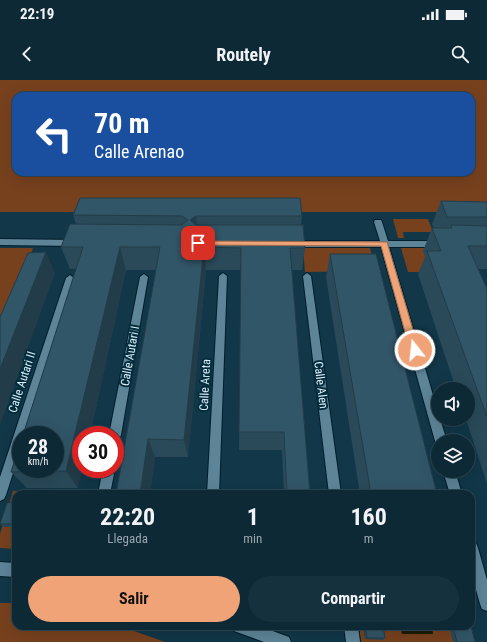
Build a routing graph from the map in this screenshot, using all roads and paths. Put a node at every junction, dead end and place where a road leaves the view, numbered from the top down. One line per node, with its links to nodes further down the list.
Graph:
1 (378, 222): 5 (street)
2 (0, 242): 3 (street)
3 (82, 243)
4 (284, 244): 5 (street)
5 (384, 244): 6 (street); 12 (street)
6 (450, 244)
7 (223, 276): 16 (street, Calle Areta)
8 (307, 276): 17 (street, Calle Alen)
9 (144, 277): 11 (street, Calle Autari I)
10 (70, 278): 19 (street, Calle Autari II)
11 (117, 426)
12 (439, 434)
13 (107, 478): 15 (street)
14 (451, 478): 18 (street)
15 (105, 490)
16 (213, 490)
17 (334, 490)
18 (455, 490)
19 (0, 495)
20 (475, 562): 23 (street)
21 (0, 569): 22 (street)
22 (12, 570)
23 (487, 604)
24 (250, 630): 26 (street)
25 (352, 630): 27 (street)
26 (284, 642)
27 (353, 642)

